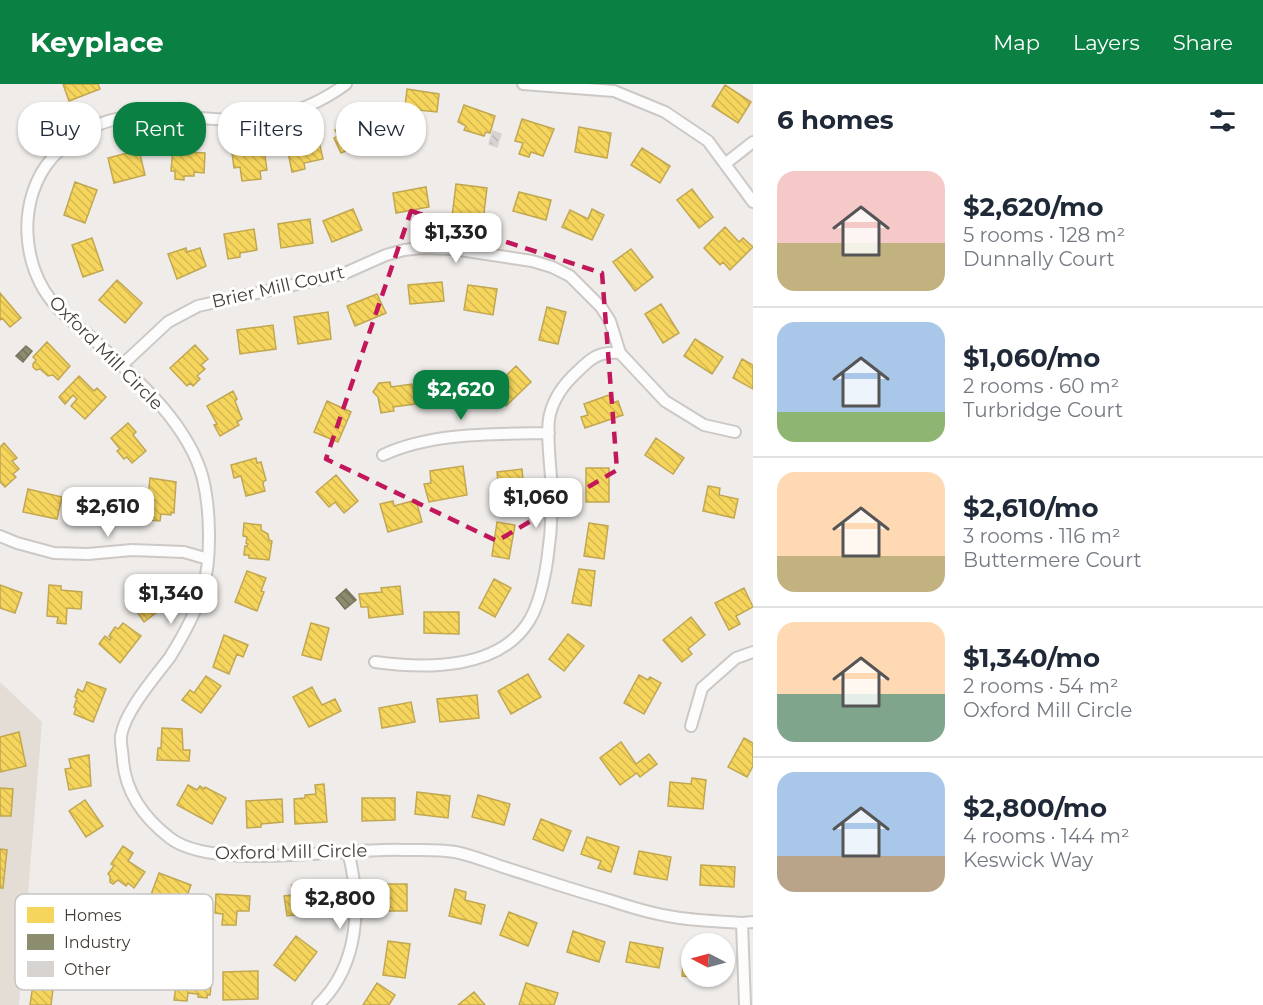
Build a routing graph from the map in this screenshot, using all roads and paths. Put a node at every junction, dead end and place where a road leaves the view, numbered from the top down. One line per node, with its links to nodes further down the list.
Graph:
1 (346, 84): 8 (street, Oxford Mill Circle)
2 (523, 84): 3 (street)
3 (615, 88): 5 (street)
4 (753, 142): 5 (street)
5 (725, 164): 6 (street)
6 (753, 202)
7 (620, 353): 8 (street, Brier Mill Court); 9 (street, Brier Mill Court); 10 (street)
8 (122, 366): 13 (street, Oxford Mill Circle)
9 (735, 432)
10 (549, 433): 11 (street); 15 (street)
11 (383, 455)
12 (0, 536): 13 (street)
13 (208, 559): 17 (street, Oxford Mill Circle)
14 (753, 652): 16 (street)
15 (375, 662)
16 (691, 726)
17 (348, 852): 18 (street, Oxford Mill Circle); 19 (street)
18 (748, 922): 20 (street)
19 (318, 1005)
20 (745, 1005)

